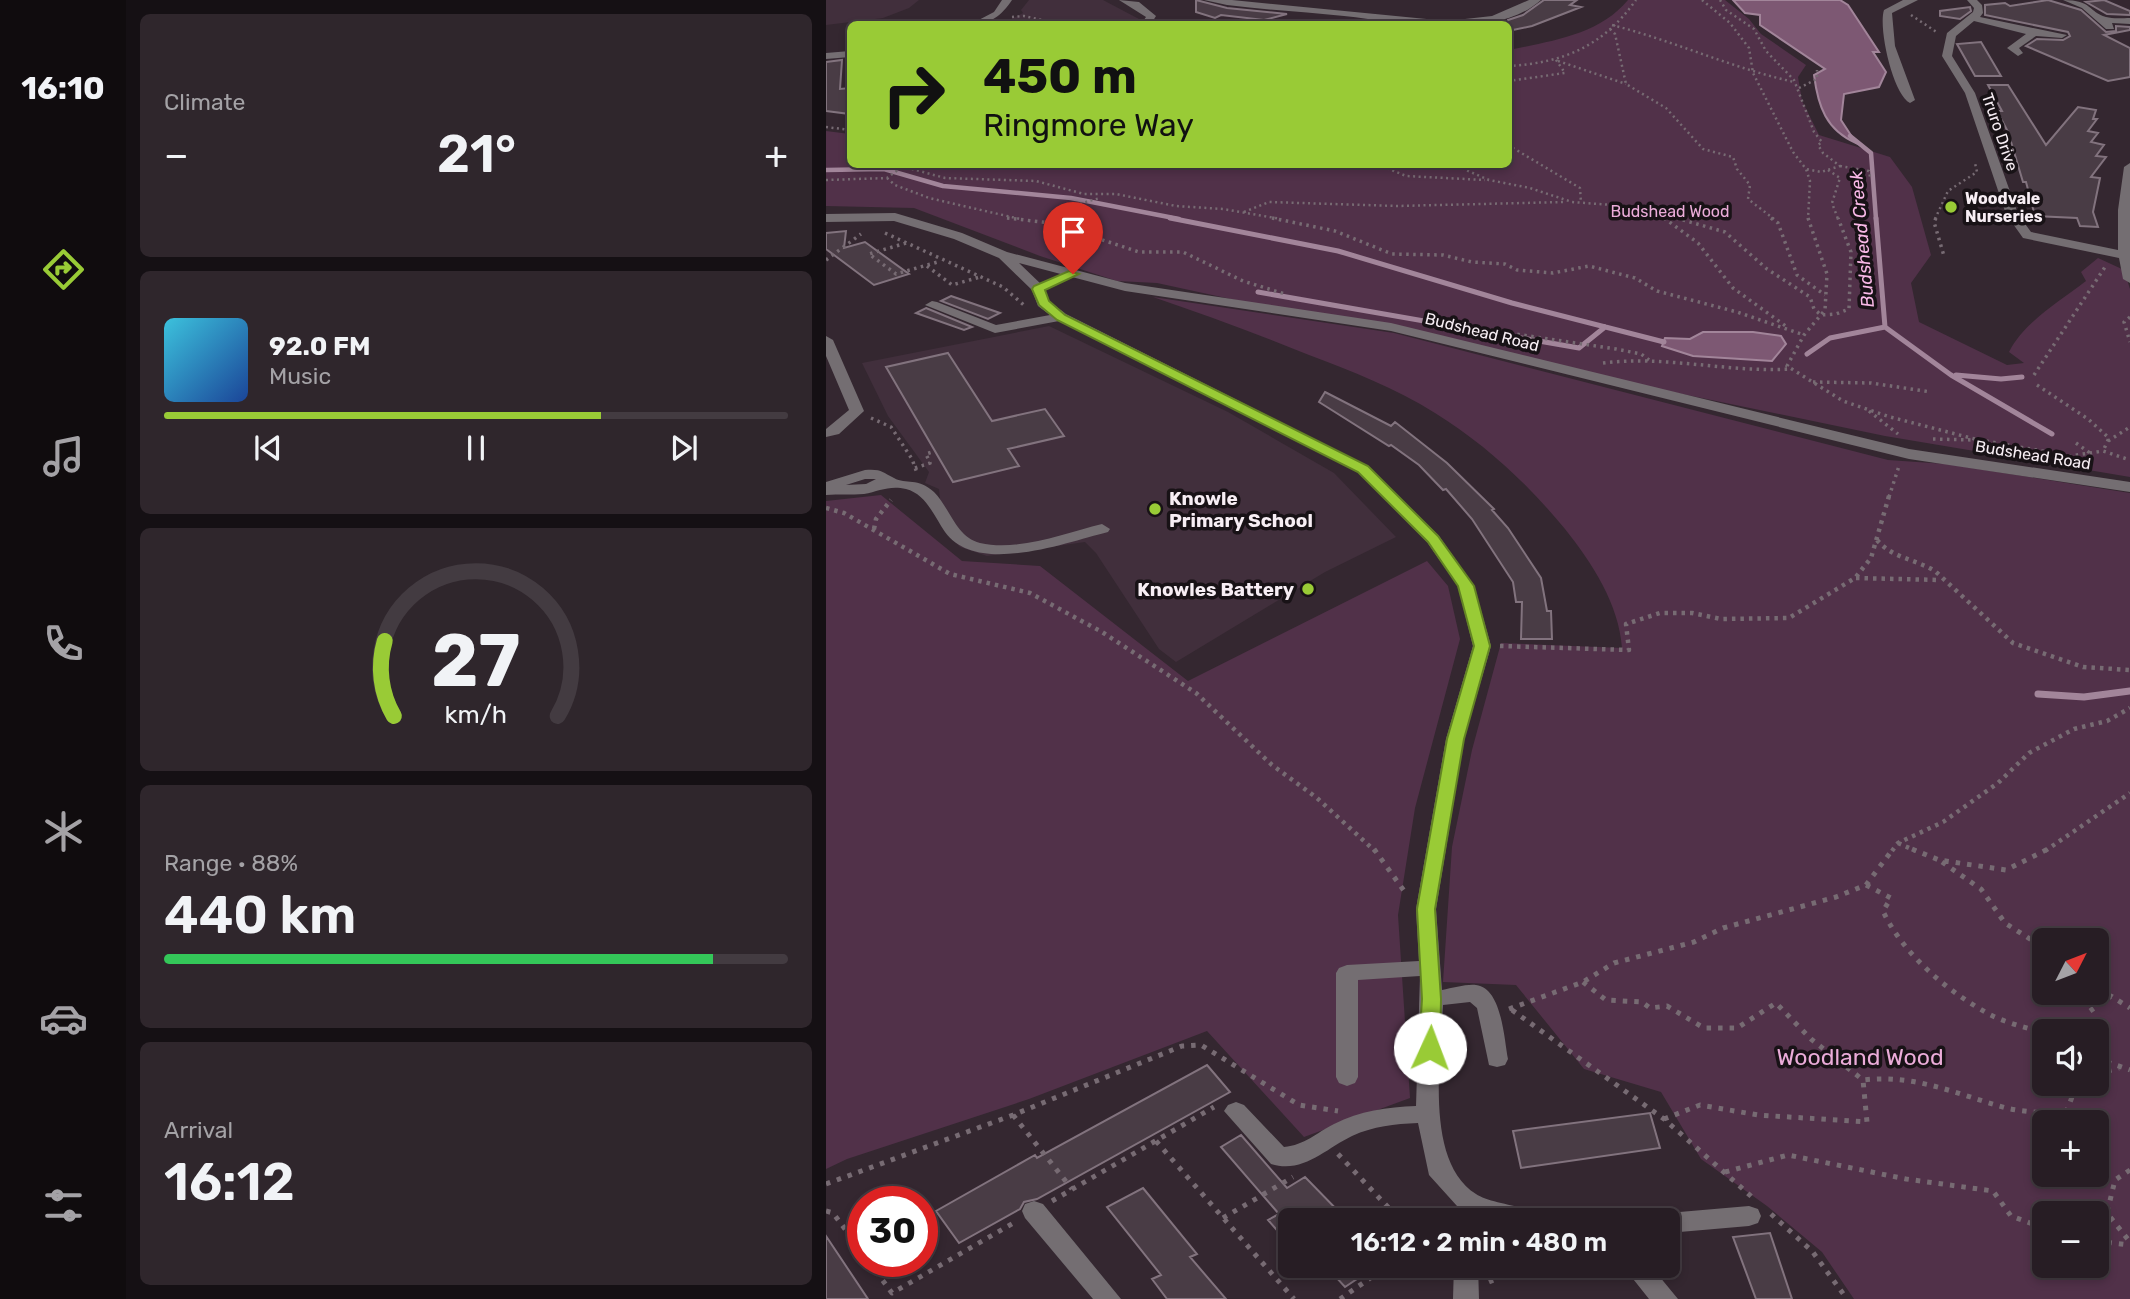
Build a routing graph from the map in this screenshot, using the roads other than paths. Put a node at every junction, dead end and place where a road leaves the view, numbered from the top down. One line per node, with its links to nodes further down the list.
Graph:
1 (1007, 0): 11 (street)
2 (1124, 0): 12 (street)
3 (1209, 0): 9 (street)
4 (1363, 0): 9 (street)
5 (1536, 0): 14 (street)
6 (1913, 0): 21 (street)
7 (1972, 0): 10 (street)
8 (2068, 0): 15 (street)
9 (1354, 14): 13 (street)
10 (1973, 18): 16 (street); 24 (street, Truro Drive)
11 (982, 21)
12 (1148, 21)
13 (1407, 21)
14 (1473, 21)
15 (2130, 21)
16 (2034, 33): 17 (street); 19 (street)
17 (2062, 35)
18 (847, 54): 20 (street)
19 (2018, 54)
20 (826, 56)
21 (1910, 100)
22 (2130, 167): 24 (street)
23 (826, 218): 25 (street, Budshead Road)
24 (2117, 254): 27 (street)
25 (1002, 255): 26 (street, Budshead Road); 28 (street)
26 (1073, 274): 28 (street); 33 (street, Budshead Road)
27 (2130, 279)
28 (1038, 289): 30 (street)
29 (932, 305): 30 (street)
30 (1054, 318): 36 (street)
31 (826, 340): 32 (street)
32 (830, 432)
33 (2130, 487)
34 (826, 489): 35 (street)
35 (1102, 529)
36 (1430, 968): 37 (street); 39 (street)
37 (1432, 999): 38 (street); 41 (street)
38 (1497, 1059)
39 (1348, 1077)
40 (1236, 1111): 41 (street)
41 (1427, 1114): 42 (street)
42 (1467, 1208)
43 (1034, 1211): 49 (street)
44 (1749, 1216): 45 (street)
45 (1680, 1222)
46 (1464, 1278): 48 (street)
47 (1646, 1278): 50 (street)
48 (1461, 1296)
49 (1108, 1299)
50 (1665, 1299)

